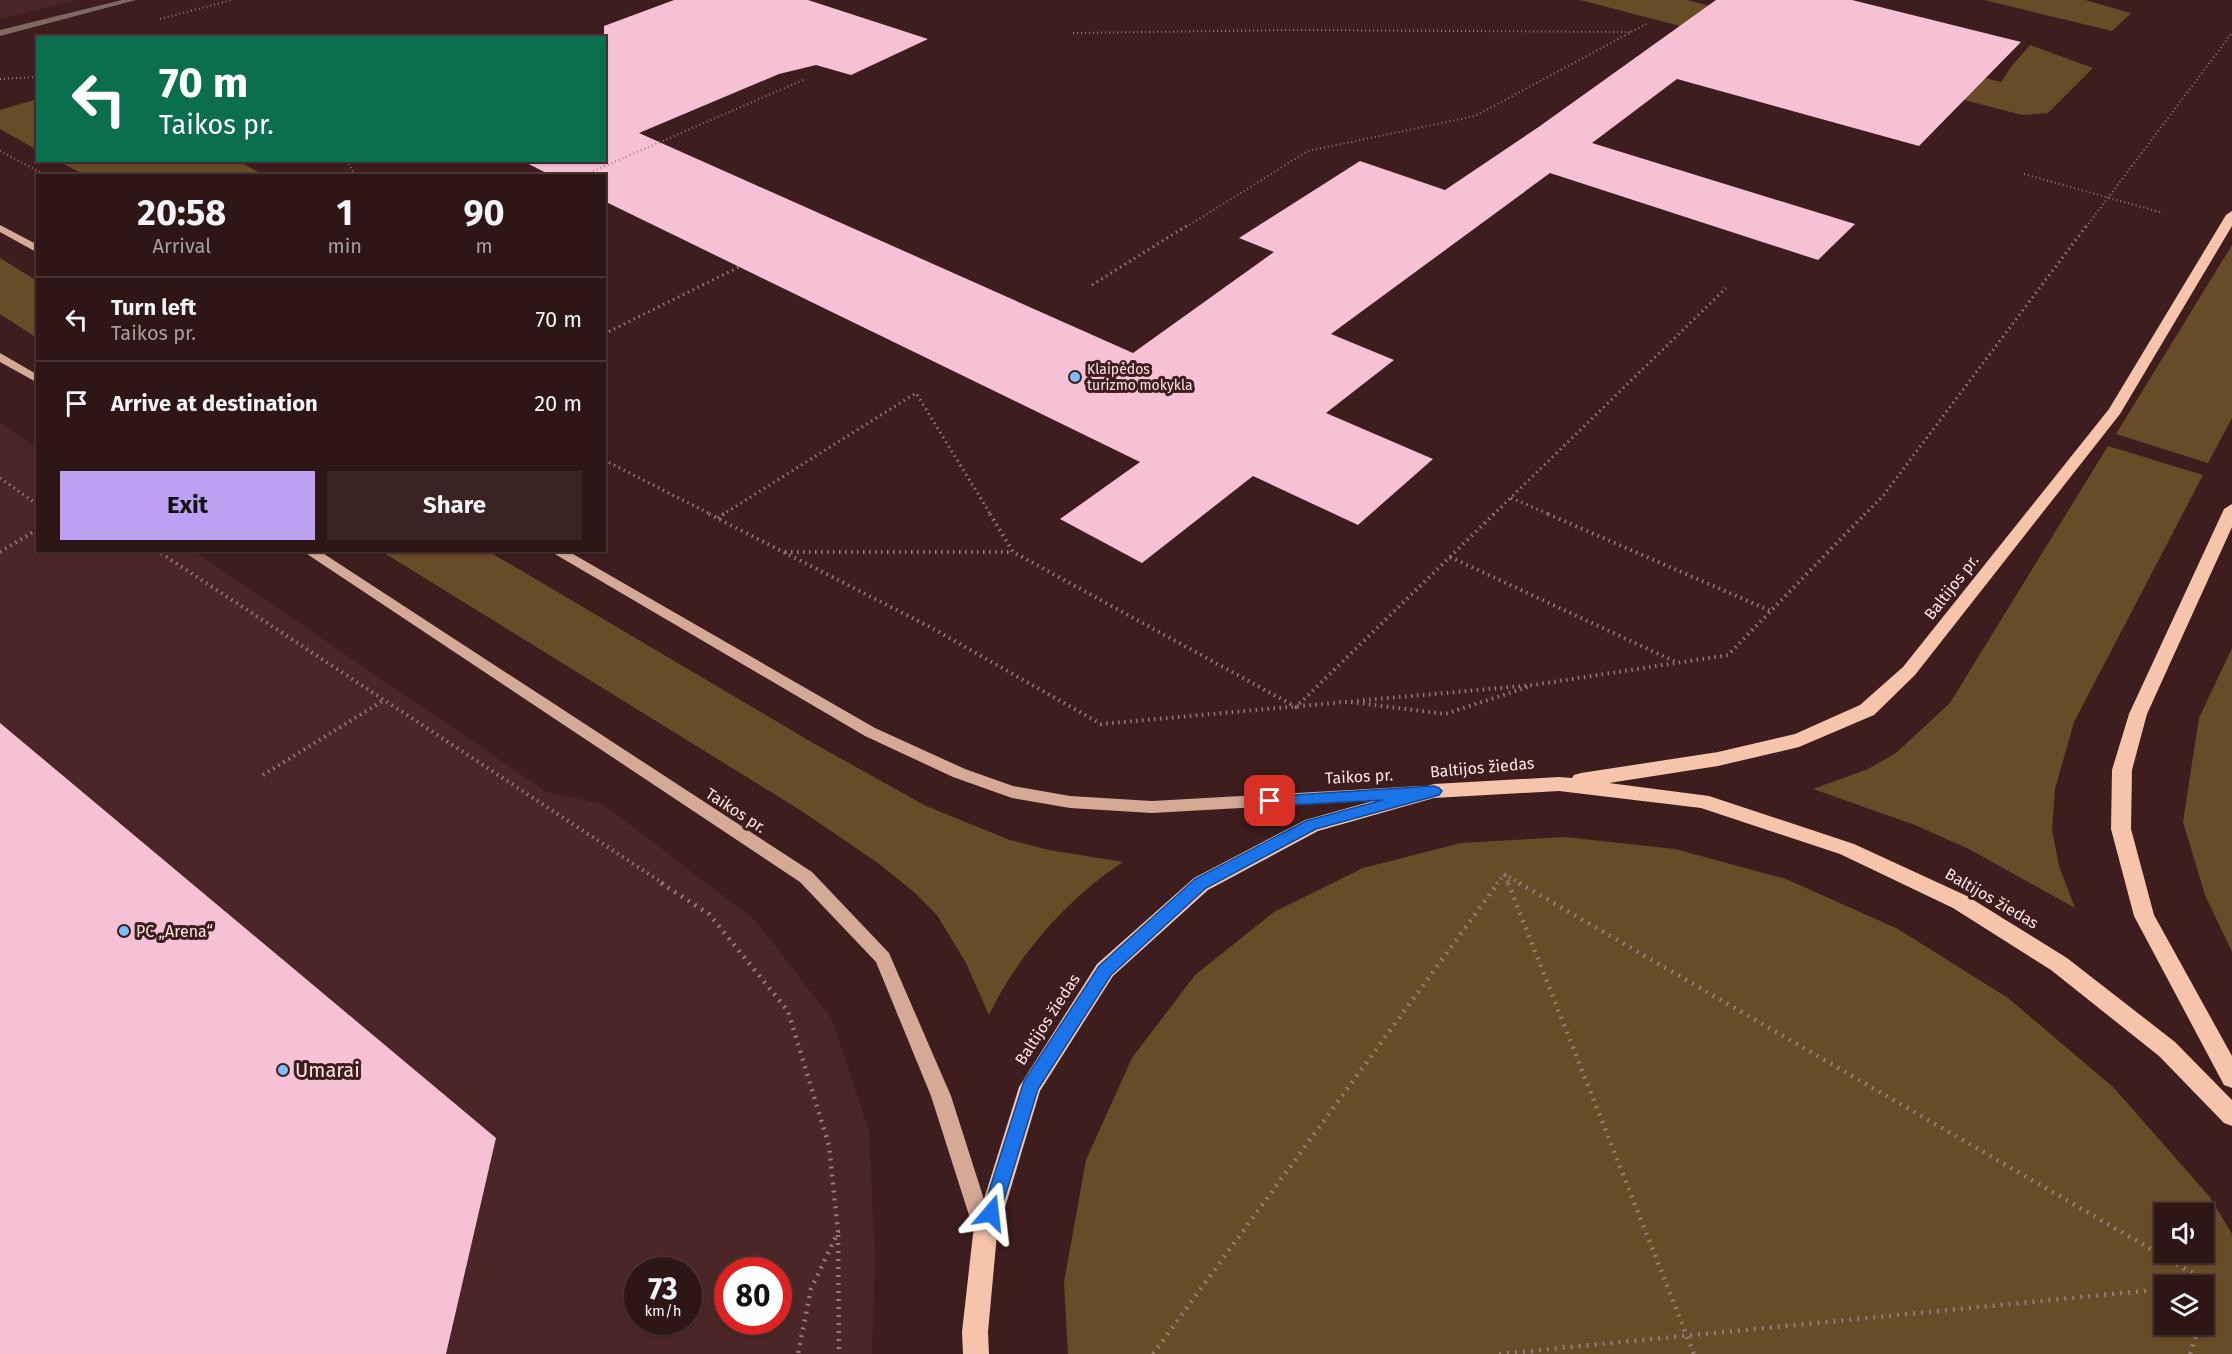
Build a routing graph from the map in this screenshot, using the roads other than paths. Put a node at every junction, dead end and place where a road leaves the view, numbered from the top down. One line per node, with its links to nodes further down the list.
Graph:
1 (132, 0): 2 (street)
2 (0, 33)
3 (2232, 215): 11 (highway, Baltijos pr.)
4 (0, 228): 5 (main road)
5 (36, 249)
6 (0, 357): 7 (main road)
7 (36, 379)
8 (2232, 509): 13 (highway)
9 (311, 552): 15 (main road, Taikos pr.)
10 (558, 552): 12 (main road, Taikos pr.)
11 (1559, 784): 12 (highway, Baltijos žiedas); 14 (highway, Baltijos žiedas)
12 (1434, 791): 15 (highway, Baltijos žiedas)
13 (2232, 1078)
14 (2232, 1116)
15 (984, 1234): 16 (highway, Baltijos žiedas)
16 (976, 1354)

